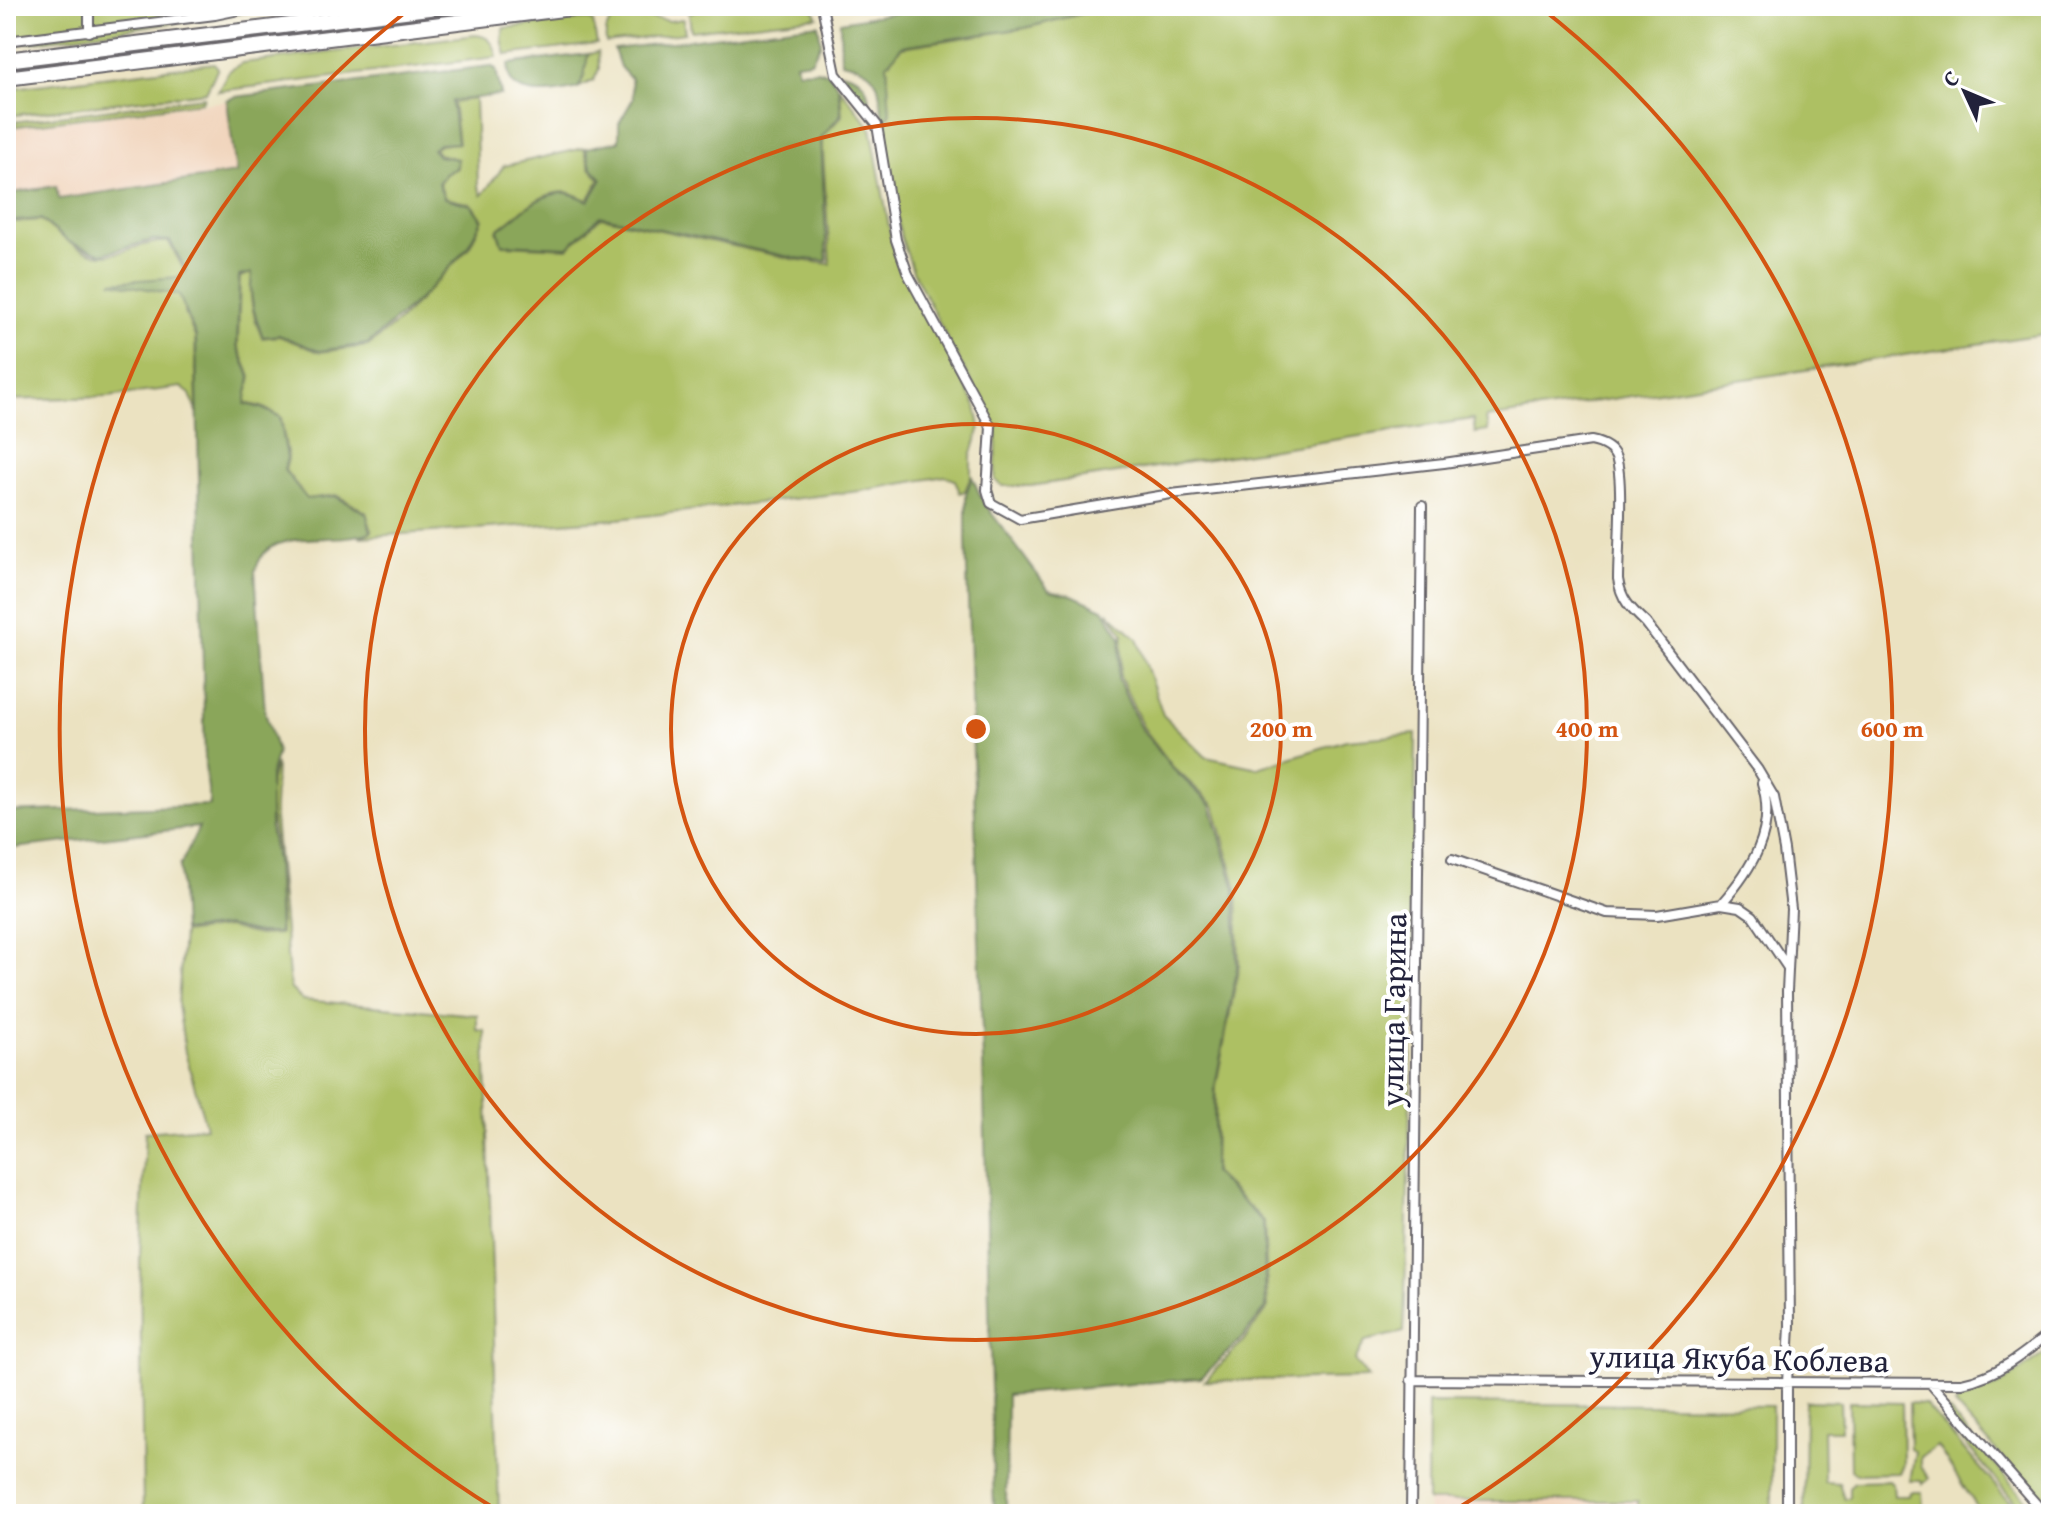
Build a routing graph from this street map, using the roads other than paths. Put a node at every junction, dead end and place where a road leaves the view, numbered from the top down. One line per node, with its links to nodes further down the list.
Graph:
1 (89, 6): 8 (street)
2 (258, 6): 7 (street)
3 (445, 6): 6 (main road)
4 (587, 6): 11 (main road)
5 (822, 6): 13 (street)
6 (394, 9): 10 (main road)
7 (215, 11): 8 (street)
8 (89, 32): 9 (street)
9 (6, 41)
10 (6, 60)
11 (6, 78)
12 (1422, 506): 18 (street, улица Гарина)
13 (1757, 769): 15 (street); 16 (street)
14 (1452, 859): 15 (street)
15 (1721, 904): 16 (street)
16 (1789, 968): 19 (street)
17 (2051, 1332): 20 (street, улица Якуба Коблева)
18 (1411, 1380): 19 (street, улица Якуба Коблева); 21 (street, улица Гарина)
19 (1787, 1383): 20 (street, улица Якуба Коблева); 22 (street)
20 (1931, 1384): 23 (street)
21 (1411, 1514)
22 (1787, 1514)
23 (2045, 1514)

